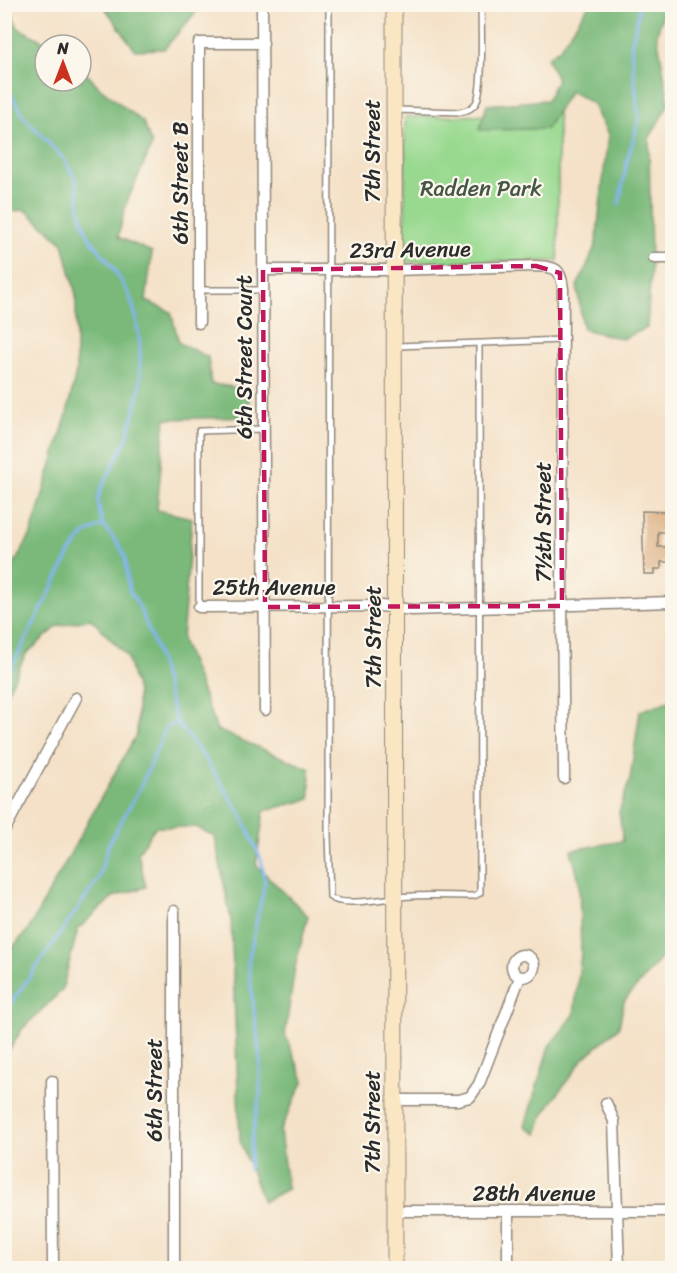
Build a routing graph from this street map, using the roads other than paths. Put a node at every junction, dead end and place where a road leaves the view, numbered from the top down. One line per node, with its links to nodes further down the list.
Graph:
1 (262, 4): 5 (street, 6th Street Court)
2 (329, 4): 11 (lane)
3 (393, 4): 6 (main road, 7th Street)
4 (481, 4): 6 (lane)
5 (263, 42): 10 (street, 6th Street Court); 13 (street, 6th Street B)
6 (394, 110): 12 (main road, 7th Street)
7 (654, 258): 8 (street)
8 (672, 258)
9 (556, 269): 12 (street, 23rd Avenue); 16 (street, 7½th Street)
10 (263, 270): 11 (street, 23rd Avenue); 14 (street, 6th Street Court)
11 (328, 270): 12 (street, 23rd Avenue); 24 (lane)
12 (394, 270): 18 (main road, 7th Street)
13 (200, 290): 14 (lane); 15 (street, 6th Street B)
14 (264, 290): 19 (street, 6th Street Court)
15 (199, 323)
16 (563, 340): 17 (lane); 21 (street, 7½th Street)
17 (479, 344): 18 (lane); 26 (lane)
18 (394, 346): 25 (main road, 7th Street)
19 (264, 429): 22 (lane); 23 (street, 6th Street Court)
20 (672, 602): 21 (street, 25th Avenue)
21 (562, 606): 26 (street, 25th Avenue); 29 (street, 7½th Street)
22 (199, 607): 23 (street, 25th Avenue)
23 (265, 607): 24 (street, 25th Avenue); 28 (street, 6th Street Court)
24 (329, 607): 25 (street, 25th Avenue); 31 (lane)
25 (395, 608): 26 (street, 25th Avenue); 31 (main road, 7th Street)
26 (480, 609): 31 (lane)
27 (76, 698): 30 (street)
28 (265, 710)
29 (564, 778)
30 (4, 831)
31 (396, 898): 35 (main road, 7th Street)
32 (174, 912): 42 (street, 6th Street)
33 (520, 978): 35 (street)
34 (52, 1081): 41 (street)
35 (395, 1100): 37 (main road, 7th Street)
36 (606, 1103): 40 (street)
37 (395, 1211): 39 (street, 28th Avenue); 43 (main road, 7th Street)
38 (672, 1211): 40 (street, 28th Avenue)
39 (508, 1212): 40 (street, 28th Avenue); 44 (street)
40 (616, 1212): 45 (street)
41 (53, 1269)
42 (174, 1269)
43 (395, 1269)
44 (508, 1269)
45 (619, 1269)

